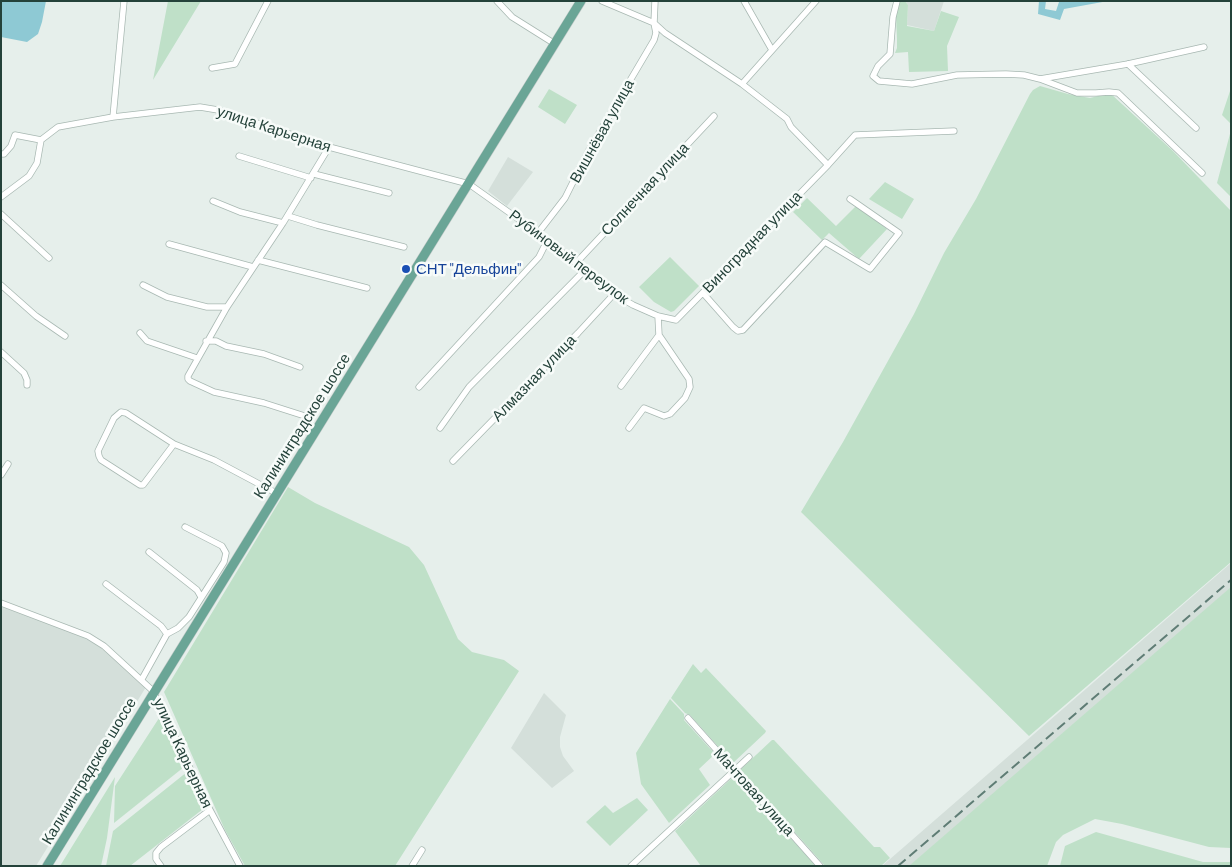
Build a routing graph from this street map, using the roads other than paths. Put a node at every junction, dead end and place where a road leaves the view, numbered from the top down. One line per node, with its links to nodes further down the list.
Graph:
1 (124, 1): 21 (street)
2 (268, 1): 17 (street)
3 (497, 1): 11 (street)
4 (507, 1): 11 (street)
5 (581, 1): 13 (main road, Калининградское шоссе)
6 (602, 1): 12 (street)
7 (655, 1): 12 (street, Вишнёвая улица)
8 (744, 1): 15 (street)
9 (897, 1): 18 (street)
10 (812, 3): 15 (street)
11 (503, 7): 13 (street)
12 (654, 23): 19 (street); 39 (street, Вишнёвая улица)
13 (555, 44): 31 (main road, Калининградское шоссе)
14 (1204, 47): 16 (street)
15 (772, 50): 19 (street)
16 (1128, 64): 18 (street); 22 (street)
17 (212, 68)
18 (1040, 79): 29 (street)
19 (742, 84): 28 (street)
20 (714, 116): 45 (street, Солнечная улица)
21 (113, 117): 24 (street, улица Карьерная); 25 (street, улица Карьерная)
22 (1196, 128)
23 (954, 131): 28 (street, Виноградная улица)
24 (41, 140): 26 (street); 33 (street)
25 (329, 147): 30 (street); 31 (street, улица Карьерная)
26 (1, 154)
27 (239, 156): 30 (street)
28 (828, 165): 51 (street, Виноградная улица)
29 (1202, 173)
30 (312, 176): 32 (street); 37 (street)
31 (468, 184): 39 (street, Рубиновый переулок); 73 (main road, Калининградское шоссе)
32 (389, 193)
33 (1, 197)
34 (850, 199): 51 (street)
35 (213, 201): 38 (street)
36 (1, 214): 43 (street)
37 (288, 216): 38 (street); 42 (street)
38 (283, 223): 44 (street)
39 (538, 233): 40 (street, Рубиновый переулок)
40 (547, 242): 45 (street, Рубиновый переулок); 64 (street)
41 (169, 244): 46 (street)
42 (404, 247)
43 (49, 258)
44 (258, 260): 46 (street); 50 (street)
45 (576, 263): 47 (street, Рубиновый переулок)
46 (252, 267): 53 (street)
47 (584, 271): 52 (street, Рубиновый переулок); 67 (street)
48 (144, 284): 53 (street)
49 (1, 285): 58 (street)
50 (367, 288)
51 (703, 293): 55 (street, Виноградная улица)
52 (614, 294): 54 (street, Рубиновый переулок); 70 (street, Алмазная улица)
53 (226, 306): 59 (street)
54 (658, 316): 55 (street, Рубиновый переулок); 57 (street)
55 (676, 320)
56 (140, 333): 61 (street)
57 (659, 334): 65 (street); 68 (street)
58 (65, 336)
59 (206, 341): 61 (street); 62 (street)
60 (1, 352): 63 (street)
61 (197, 358): 66 (street)
62 (300, 367)
63 (27, 385)
64 (419, 386)
65 (620, 386)
66 (311, 418)
67 (440, 428)
68 (628, 428)
69 (174, 444): 69 (street); 73 (street)
70 (453, 461)
71 (8, 464): 72 (street)
72 (1, 475)
73 (276, 493): 81 (main road, Калининградское шоссе)
74 (185, 527): 77 (street)
75 (149, 552): 77 (street)
76 (106, 584): 79 (street)
77 (201, 597): 79 (street)
78 (1, 603): 80 (street, улица Карьерная)
79 (167, 634): 80 (street)
80 (142, 679): 81 (street, улица Карьерная)
81 (154, 691): 85 (street, улица Карьерная); 87 (main road, Калининградское шоссе)
82 (688, 718): 84 (street, Мачтовая улица)
83 (748, 757): 84 (street)
84 (735, 770): 91 (street); 92 (street, Мачтовая улица)
85 (210, 810): 88 (street); 89 (street, улица Карьерная)
86 (422, 850): 90 (street)
87 (46, 866)
88 (162, 866)
89 (240, 866)
90 (412, 866)
91 (631, 866)
92 (820, 866)

